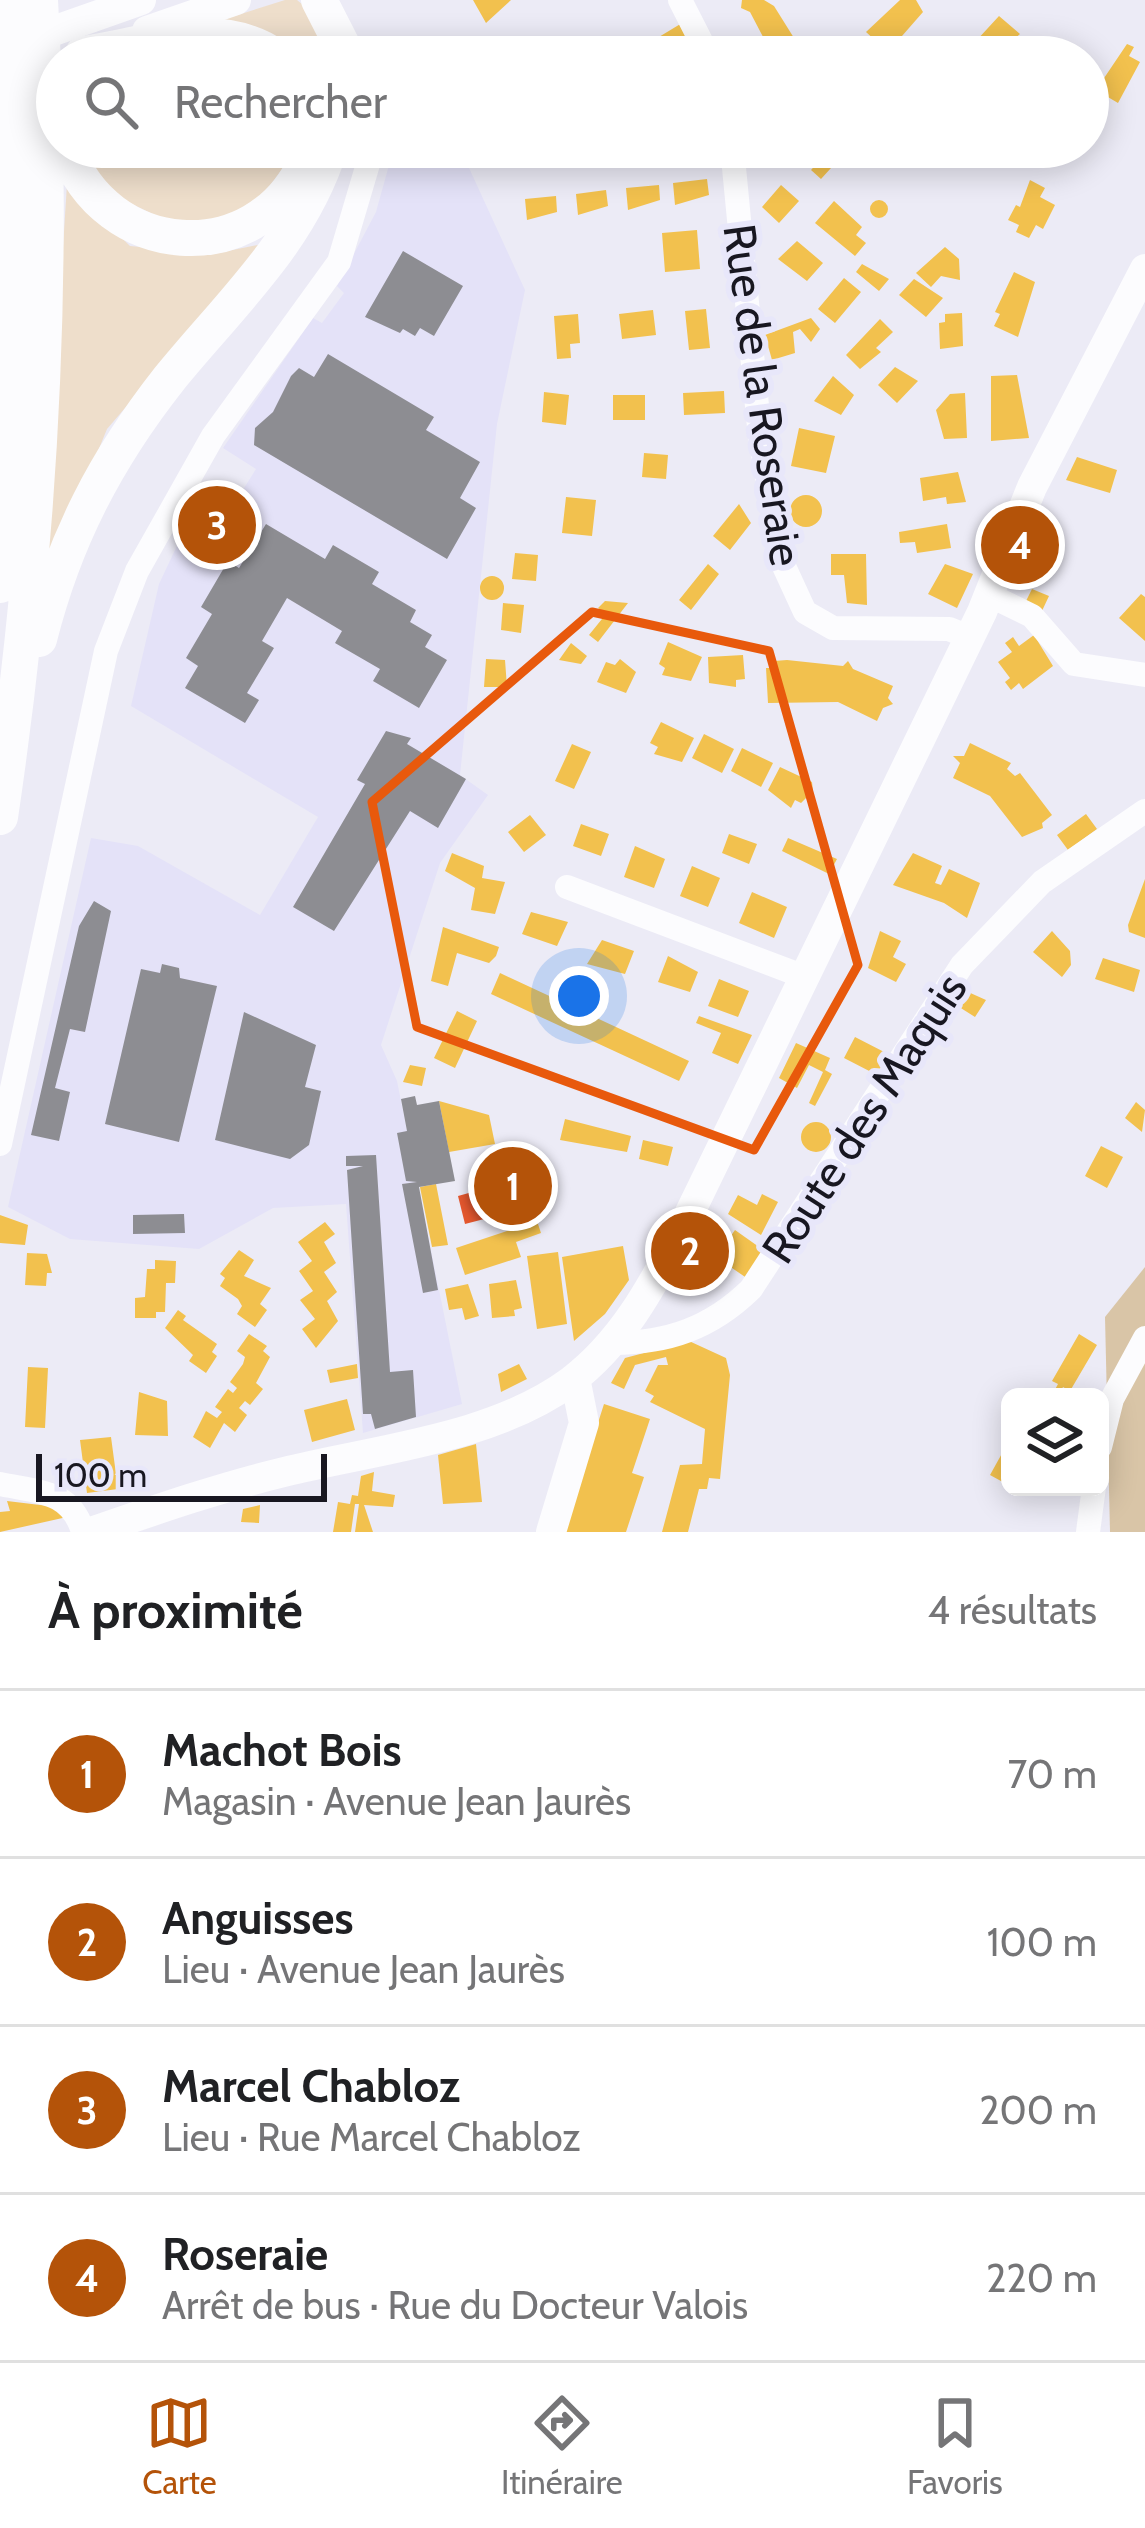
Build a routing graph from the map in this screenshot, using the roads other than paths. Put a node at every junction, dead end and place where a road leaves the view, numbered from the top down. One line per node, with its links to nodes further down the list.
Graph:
1 (141, 0): 7 (main road)
2 (236, 0): 8 (main road)
3 (319, 0): 9 (highway)
4 (355, 0): 10 (highway)
5 (680, 0): 11 (street)
6 (24, 5): 14 (highway); 15 (highway)
7 (67, 36)
8 (134, 36)
9 (336, 36)
10 (348, 36)
11 (698, 36)
12 (36, 51): 14 (main road)
13 (36, 62): 14 (main road)
14 (5, 66): 16 (highway)
15 (36, 72)
16 (36, 112)
17 (40, 168): 25 (highway)
18 (45, 168): 29 (highway)
19 (75, 168): 20 (highway)
20 (301, 168)
21 (320, 168): 29 (highway)
22 (367, 168): 34 (street)
23 (734, 168): 27 (street, Rue de la Roseraie)
24 (1145, 269): 26 (main road)
25 (0, 585)
26 (989, 595): 27 (main road); 28 (street)
27 (969, 637): 33 (main road)
28 (1145, 675)
29 (8, 765): 31 (highway)
30 (1145, 812): 36 (street, Route des Maquis)
31 (0, 817)
32 (567, 887): 33 (street)
33 (805, 977): 35 (main road)
34 (0, 1144)
35 (643, 1302): 36 (street); 38 (main road)
36 (689, 1331): 38 (street, Route des Maquis)
37 (1145, 1338): 41 (street)
38 (613, 1343): 39 (main road)
39 (575, 1378): 40 (main road); 42 (main road)
40 (526, 1407): 42 (main road); 45 (main road)
41 (1109, 1412)
42 (579, 1445): 46 (main road)
43 (0, 1484): 45 (street)
44 (1093, 1496): 47 (street)
45 (101, 1530)
46 (551, 1532)
47 (1088, 1532)

